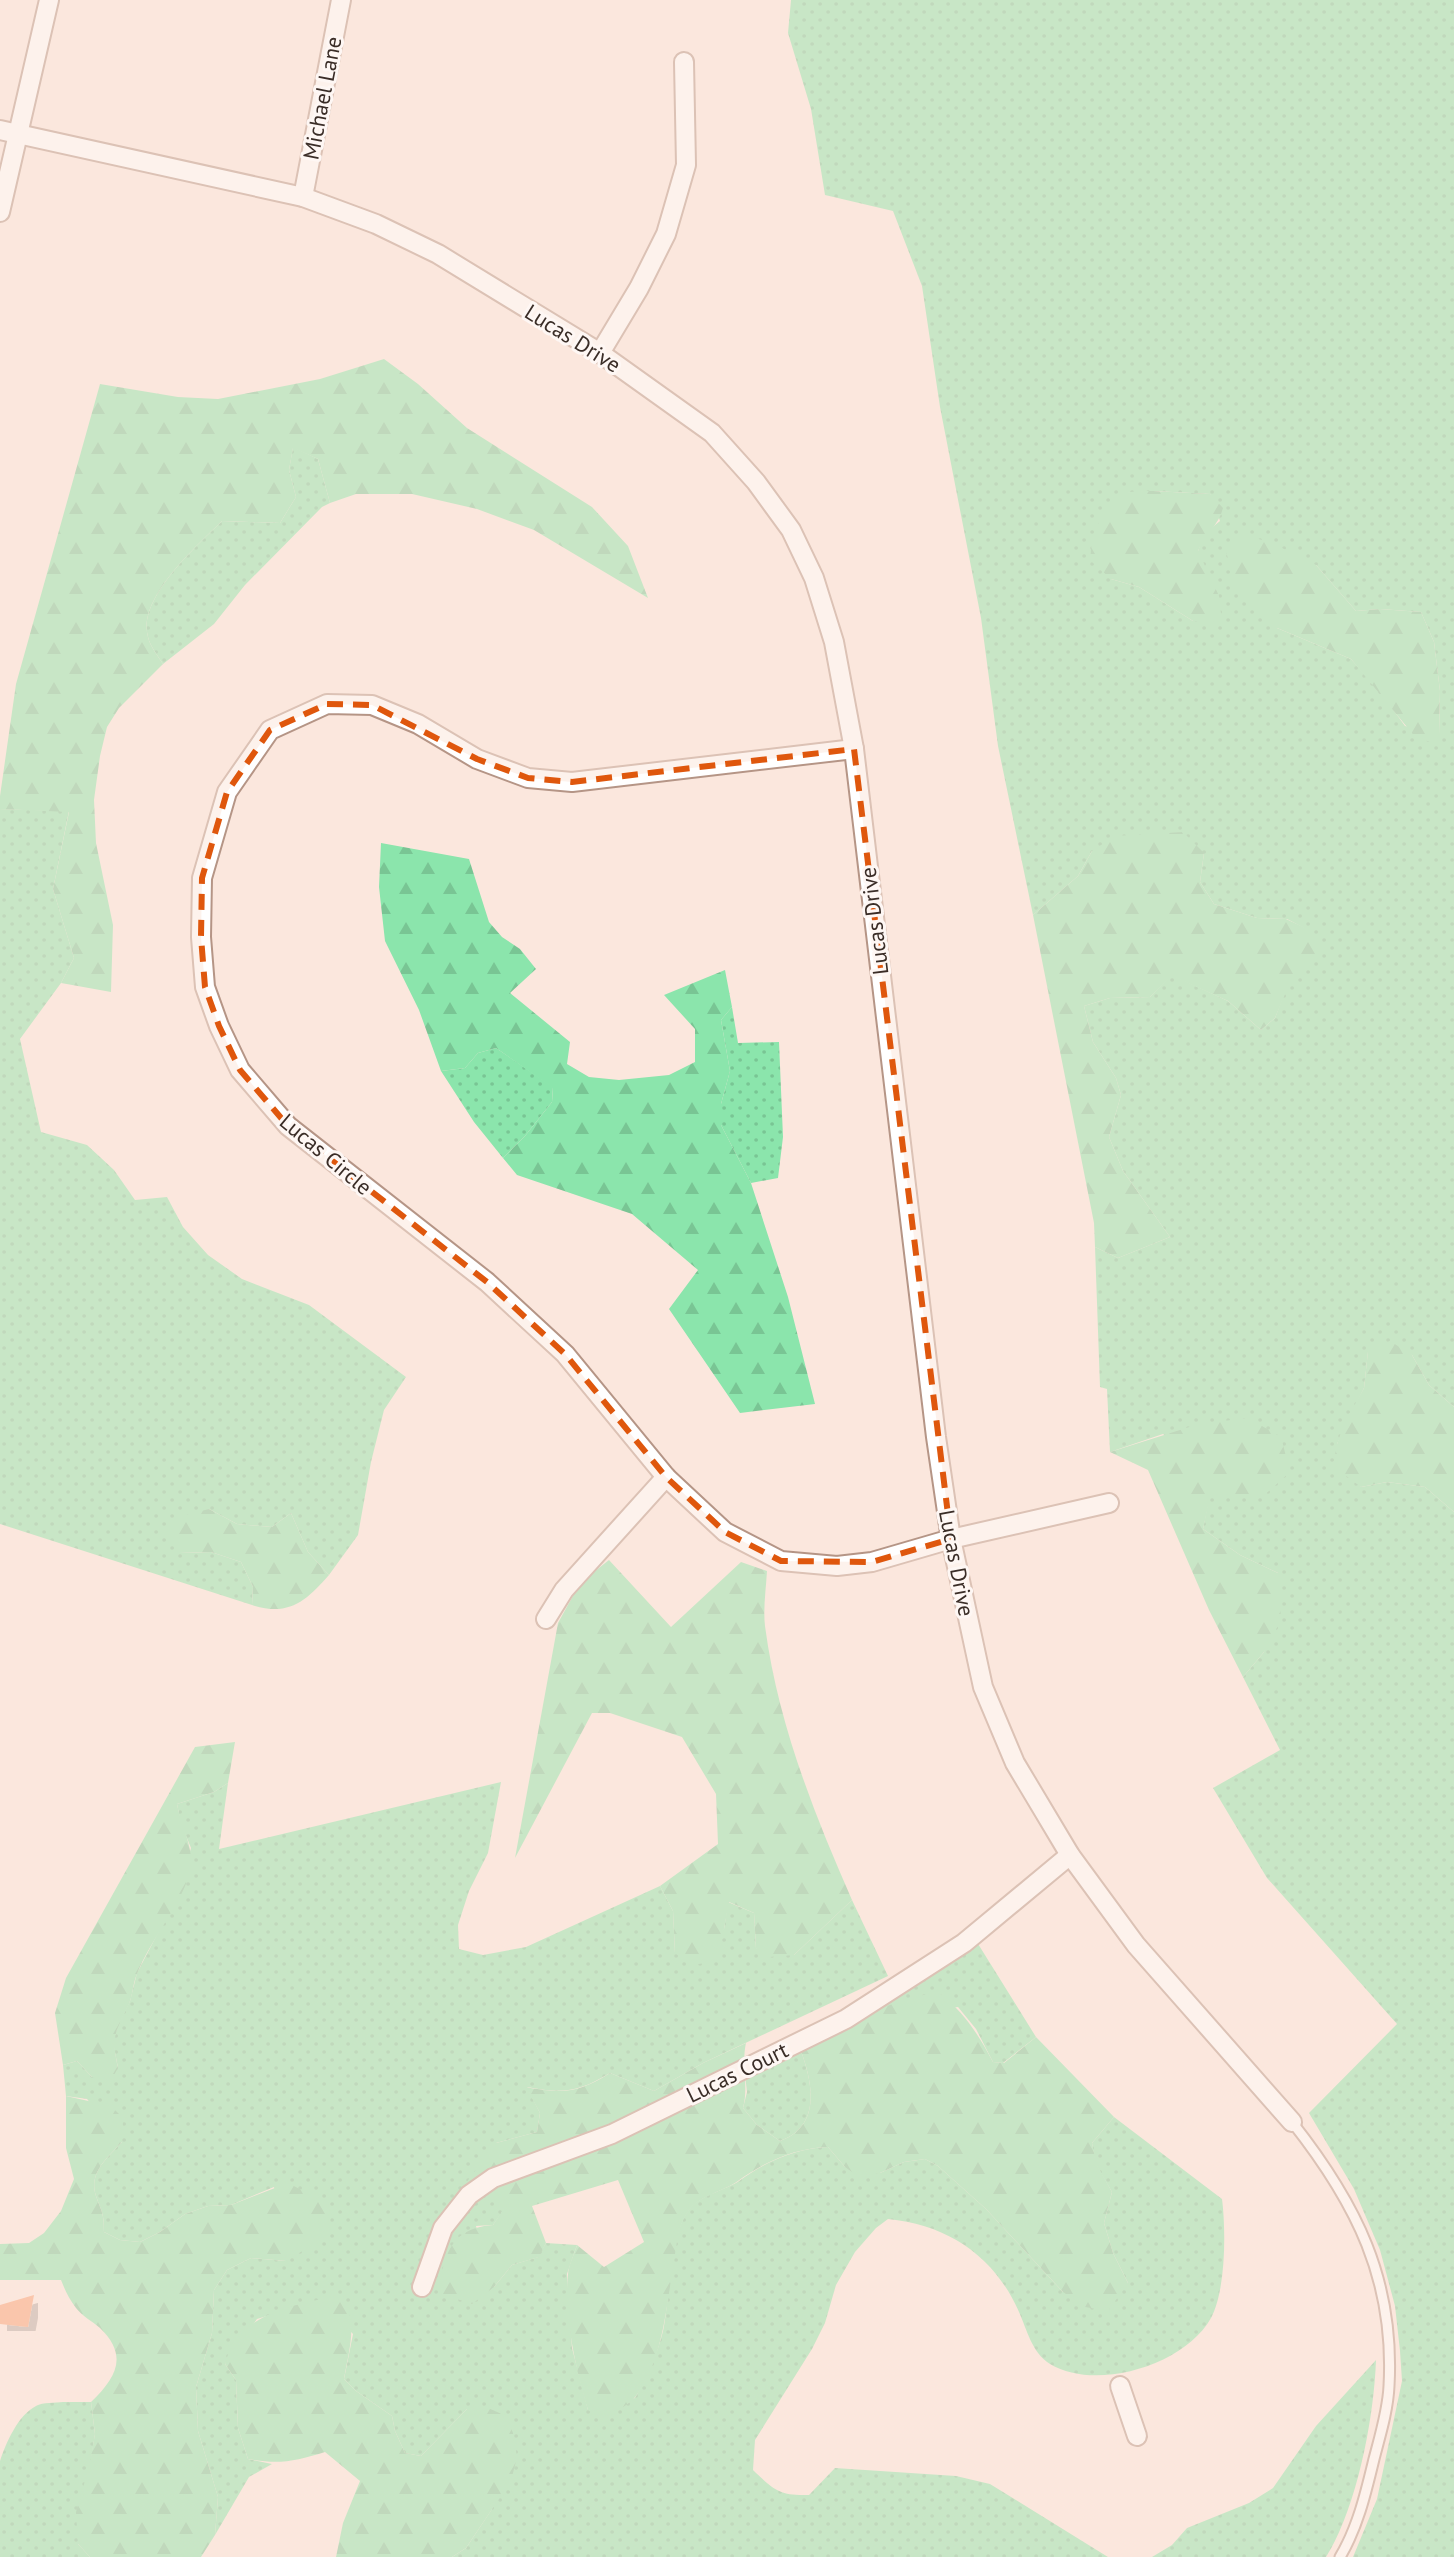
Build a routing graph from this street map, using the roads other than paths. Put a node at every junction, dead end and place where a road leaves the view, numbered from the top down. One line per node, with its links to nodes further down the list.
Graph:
1 (49, 0): 4 (street)
2 (341, 0): 5 (street, Michael Lane)
3 (684, 62): 7 (street)
4 (9, 132): 5 (street, Lucas Drive); 6 (street)
5 (303, 197): 7 (street, Lucas Drive)
6 (0, 212)
7 (600, 353): 8 (street, Lucas Drive)
8 (854, 749): 9 (street, Lucas Circle); 11 (street, Lucas Drive)
9 (666, 1477): 11 (street, Lucas Circle); 12 (street)
10 (1109, 1503): 11 (street, Lucas Circle)
11 (951, 1539): 13 (street, Lucas Drive)
12 (546, 1619)
13 (1070, 1855): 14 (street, Lucas Drive); 15 (street, Lucas Court)
14 (1292, 2122): 18 (lane)
15 (422, 2287)
16 (1120, 2386): 17 (street)
17 (1137, 2436)
18 (1340, 2557)

